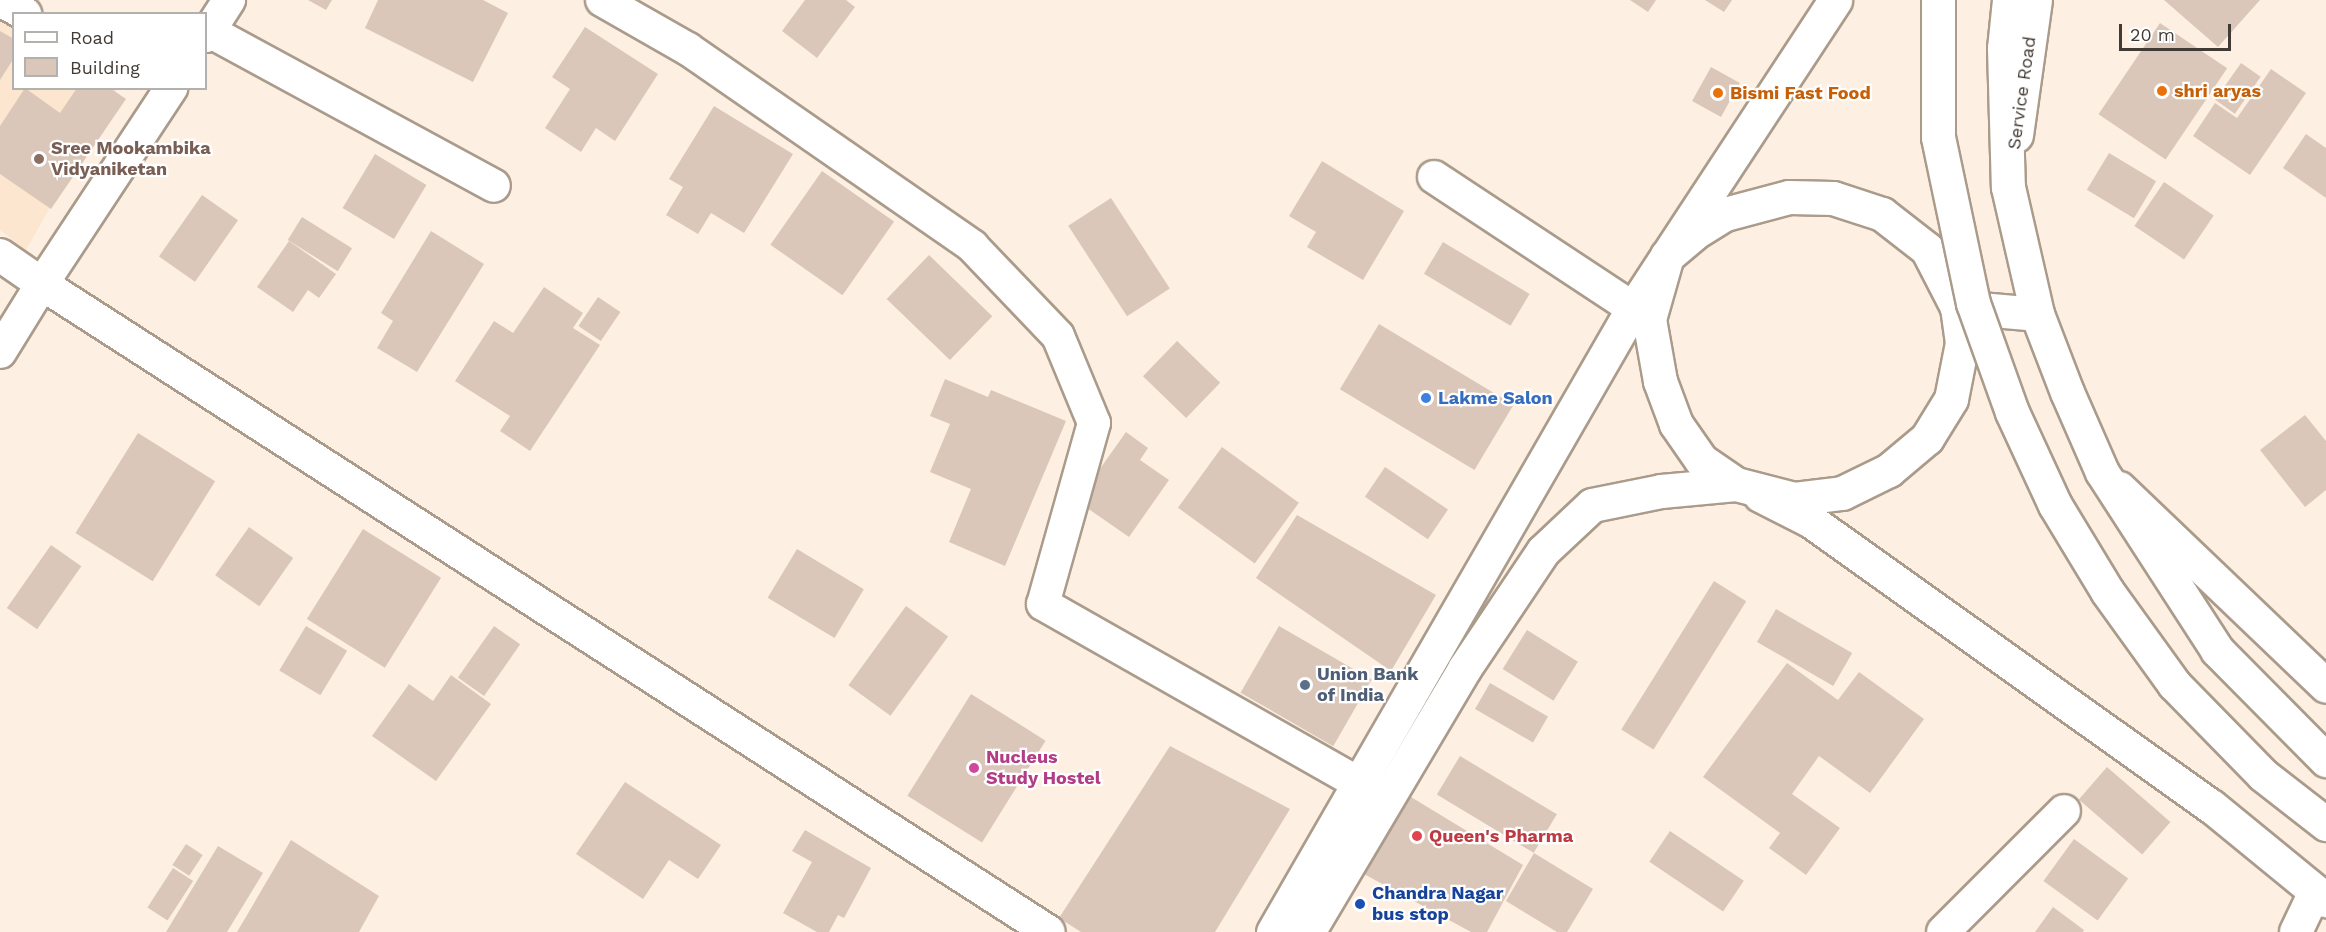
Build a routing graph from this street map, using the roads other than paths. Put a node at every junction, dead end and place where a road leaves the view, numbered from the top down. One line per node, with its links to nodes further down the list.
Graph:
1 (0, 0): 8 (street)
2 (229, 0): 9 (street)
3 (602, 0): 25 (street)
4 (1835, 0): 15 (main road)
5 (1938, 0): 27 (main road, bridge)
6 (2009, 0): 13 (main road)
7 (2035, 0): 13 (main road, Service Road)
8 (21, 12)
9 (207, 34): 12 (street)
10 (169, 90): 16 (street)
11 (1434, 177): 18 (street)
12 (494, 186)
13 (2008, 187): 19 (main road)
14 (0, 255): 16 (street)
15 (1667, 256): 17 (main road); 18 (main road); 22 (main road)
16 (42, 284): 20 (street); 29 (street)
17 (1957, 307): 19 (main road); 22 (main road)
18 (1633, 308): 25 (main road)
19 (2037, 314): 21 (main road)
20 (0, 352)
21 (2102, 472): 23 (main road); 24 (main road)
22 (1736, 484): 28 (main road); 31 (main road)
23 (2326, 686)
24 (2326, 760)
25 (1361, 785): 30 (main road)
26 (2064, 811): 32 (street)
27 (2326, 824)
28 (2320, 896): 33 (street)
29 (1049, 932)
30 (1273, 932)
31 (1308, 932)
32 (1943, 932)
33 (2296, 932)

